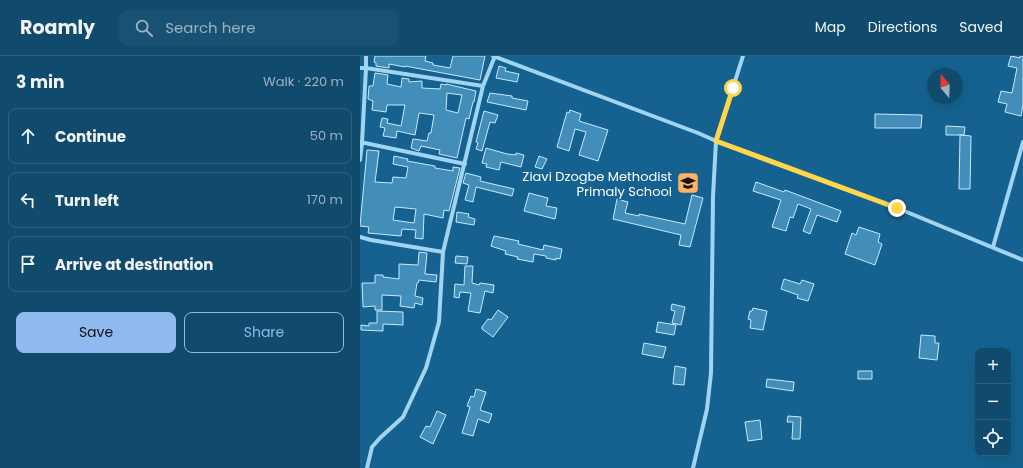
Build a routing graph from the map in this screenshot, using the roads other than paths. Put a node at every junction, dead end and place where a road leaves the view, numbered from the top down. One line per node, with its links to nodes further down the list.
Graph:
1 (366, 56): 5 (street)
2 (494, 56): 6 (street); 7 (street)
3 (743, 56): 7 (street)
4 (360, 68): 5 (street)
5 (366, 68): 6 (street); 9 (street)
6 (483, 86): 11 (street)
7 (716, 141): 13 (street); 17 (street)
8 (1023, 142): 13 (street)
9 (361, 143): 10 (street); 11 (street)
10 (360, 160)
11 (465, 164): 14 (street)
12 (360, 237): 14 (street)
13 (993, 247): 15 (street)
14 (443, 252): 16 (street)
15 (1023, 260)
16 (367, 468)
17 (693, 468)

